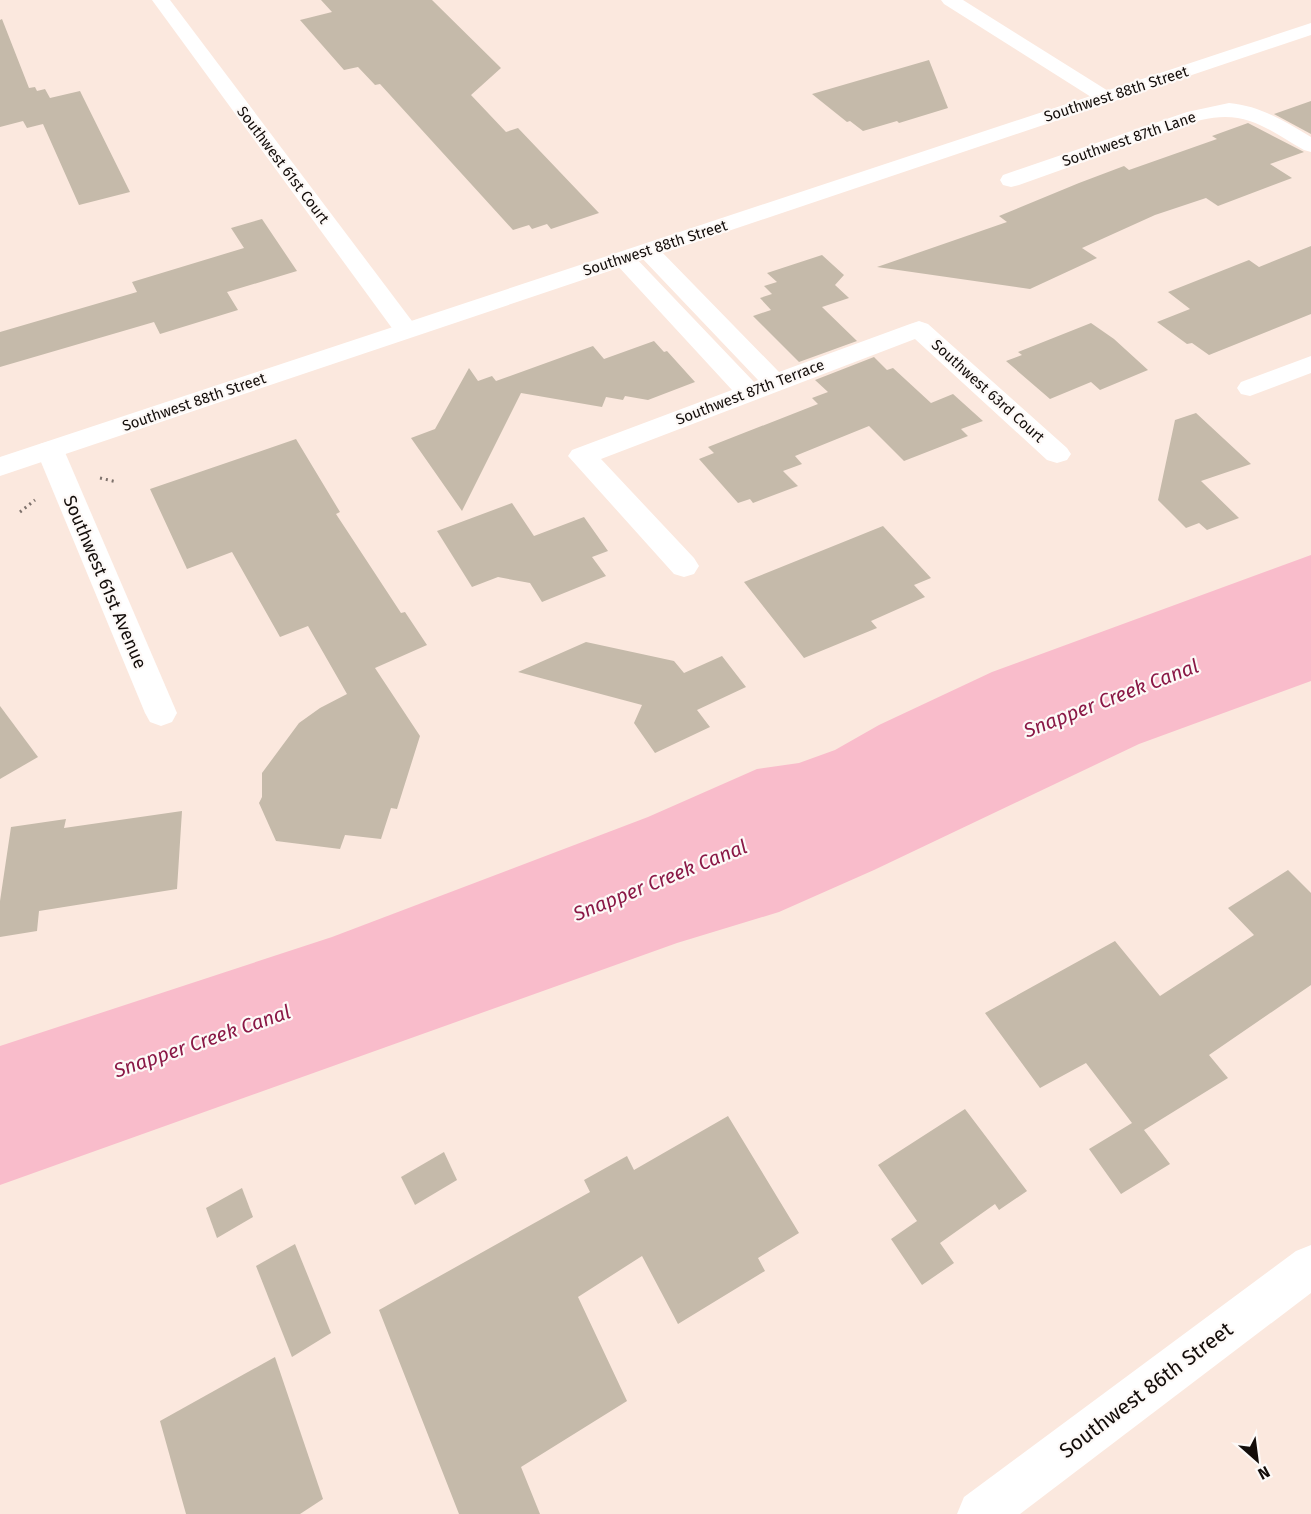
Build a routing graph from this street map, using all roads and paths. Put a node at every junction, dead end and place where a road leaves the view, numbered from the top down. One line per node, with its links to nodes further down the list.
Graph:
1 (161, 0): 10 (street, Southwest 61st Court)
2 (950, 0): 4 (street)
3 (1310, 31): 4 (street, Southwest 88th Street)
4 (1106, 98): 7 (street, Southwest 88th Street)
5 (1311, 146): 6 (street, Southwest 87th Lane)
6 (1011, 180)
7 (648, 251): 8 (street, Southwest 88th Street); 12 (street)
8 (624, 258): 10 (street, Southwest 88th Street); 14 (street)
9 (919, 329): 12 (street, Southwest 87th Terrace); 16 (street, Southwest 63rd Court)
10 (406, 330): 15 (street, Southwest 88th Street)
11 (1311, 364): 13 (street)
12 (775, 383): 14 (street, Southwest 87th Terrace)
13 (1250, 388)
14 (749, 392): 20 (street, Southwest 87th Terrace)
15 (50, 450): 17 (street, Southwest 88th Street); 21 (street, Southwest 61st Avenue)
16 (1057, 454)
17 (0, 467)
18 (90, 476): 19 (path)
19 (117, 482)
20 (684, 566)
21 (161, 713)
22 (1311, 1266): 23 (street, Southwest 86th Street)
23 (981, 1514)

